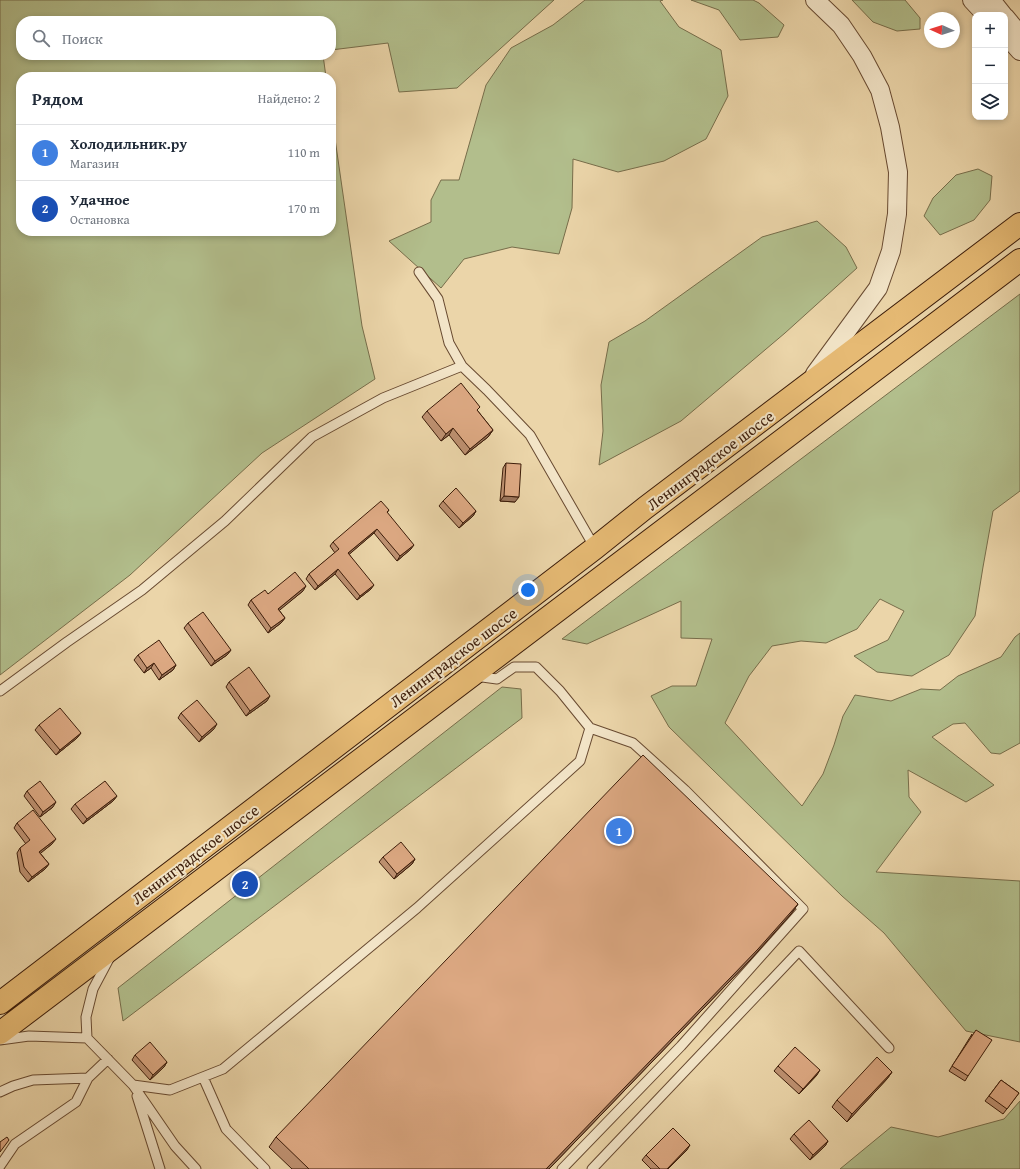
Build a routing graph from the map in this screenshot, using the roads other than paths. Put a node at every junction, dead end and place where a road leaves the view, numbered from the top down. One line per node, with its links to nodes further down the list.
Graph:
1 (815, 0): 14 (street)
2 (972, 0): 4 (street)
3 (991, 0): 5 (street)
4 (983, 12)
5 (1001, 12)
6 (1008, 21): 7 (street)
7 (1020, 35)
8 (1008, 37): 9 (street)
9 (1020, 51)
10 (1020, 224): 14 (highway, Ленинградское шоссе)
11 (1020, 260): 16 (highway, Ленинградское шоссе)
12 (419, 272): 13 (lane)
13 (462, 366): 15 (lane); 17 (lane)
14 (806, 386): 15 (highway, Ленинградское шоссе)
15 (595, 548): 20 (highway, Ленинградское шоссе)
16 (472, 676): 18 (lane); 19 (highway, Ленинградское шоссе)
17 (0, 691)
18 (590, 728): 26 (lane); 34 (lane)
19 (117, 944): 21 (highway, Ленинградское шоссе); 22 (lane)
20 (0, 1003)
21 (0, 1033)
22 (87, 1038): 23 (lane); 25 (lane)
23 (0, 1040)
24 (890, 1048): 35 (lane)
25 (108, 1059): 27 (lane); 28 (lane)
26 (203, 1077): 28 (lane); 33 (lane)
27 (88, 1078): 29 (lane); 30 (lane)
28 (133, 1085): 31 (lane); 32 (lane)
29 (0, 1092)
30 (0, 1166)
31 (160, 1169)
32 (196, 1169)
33 (265, 1169)
34 (562, 1169)
35 (592, 1169)

